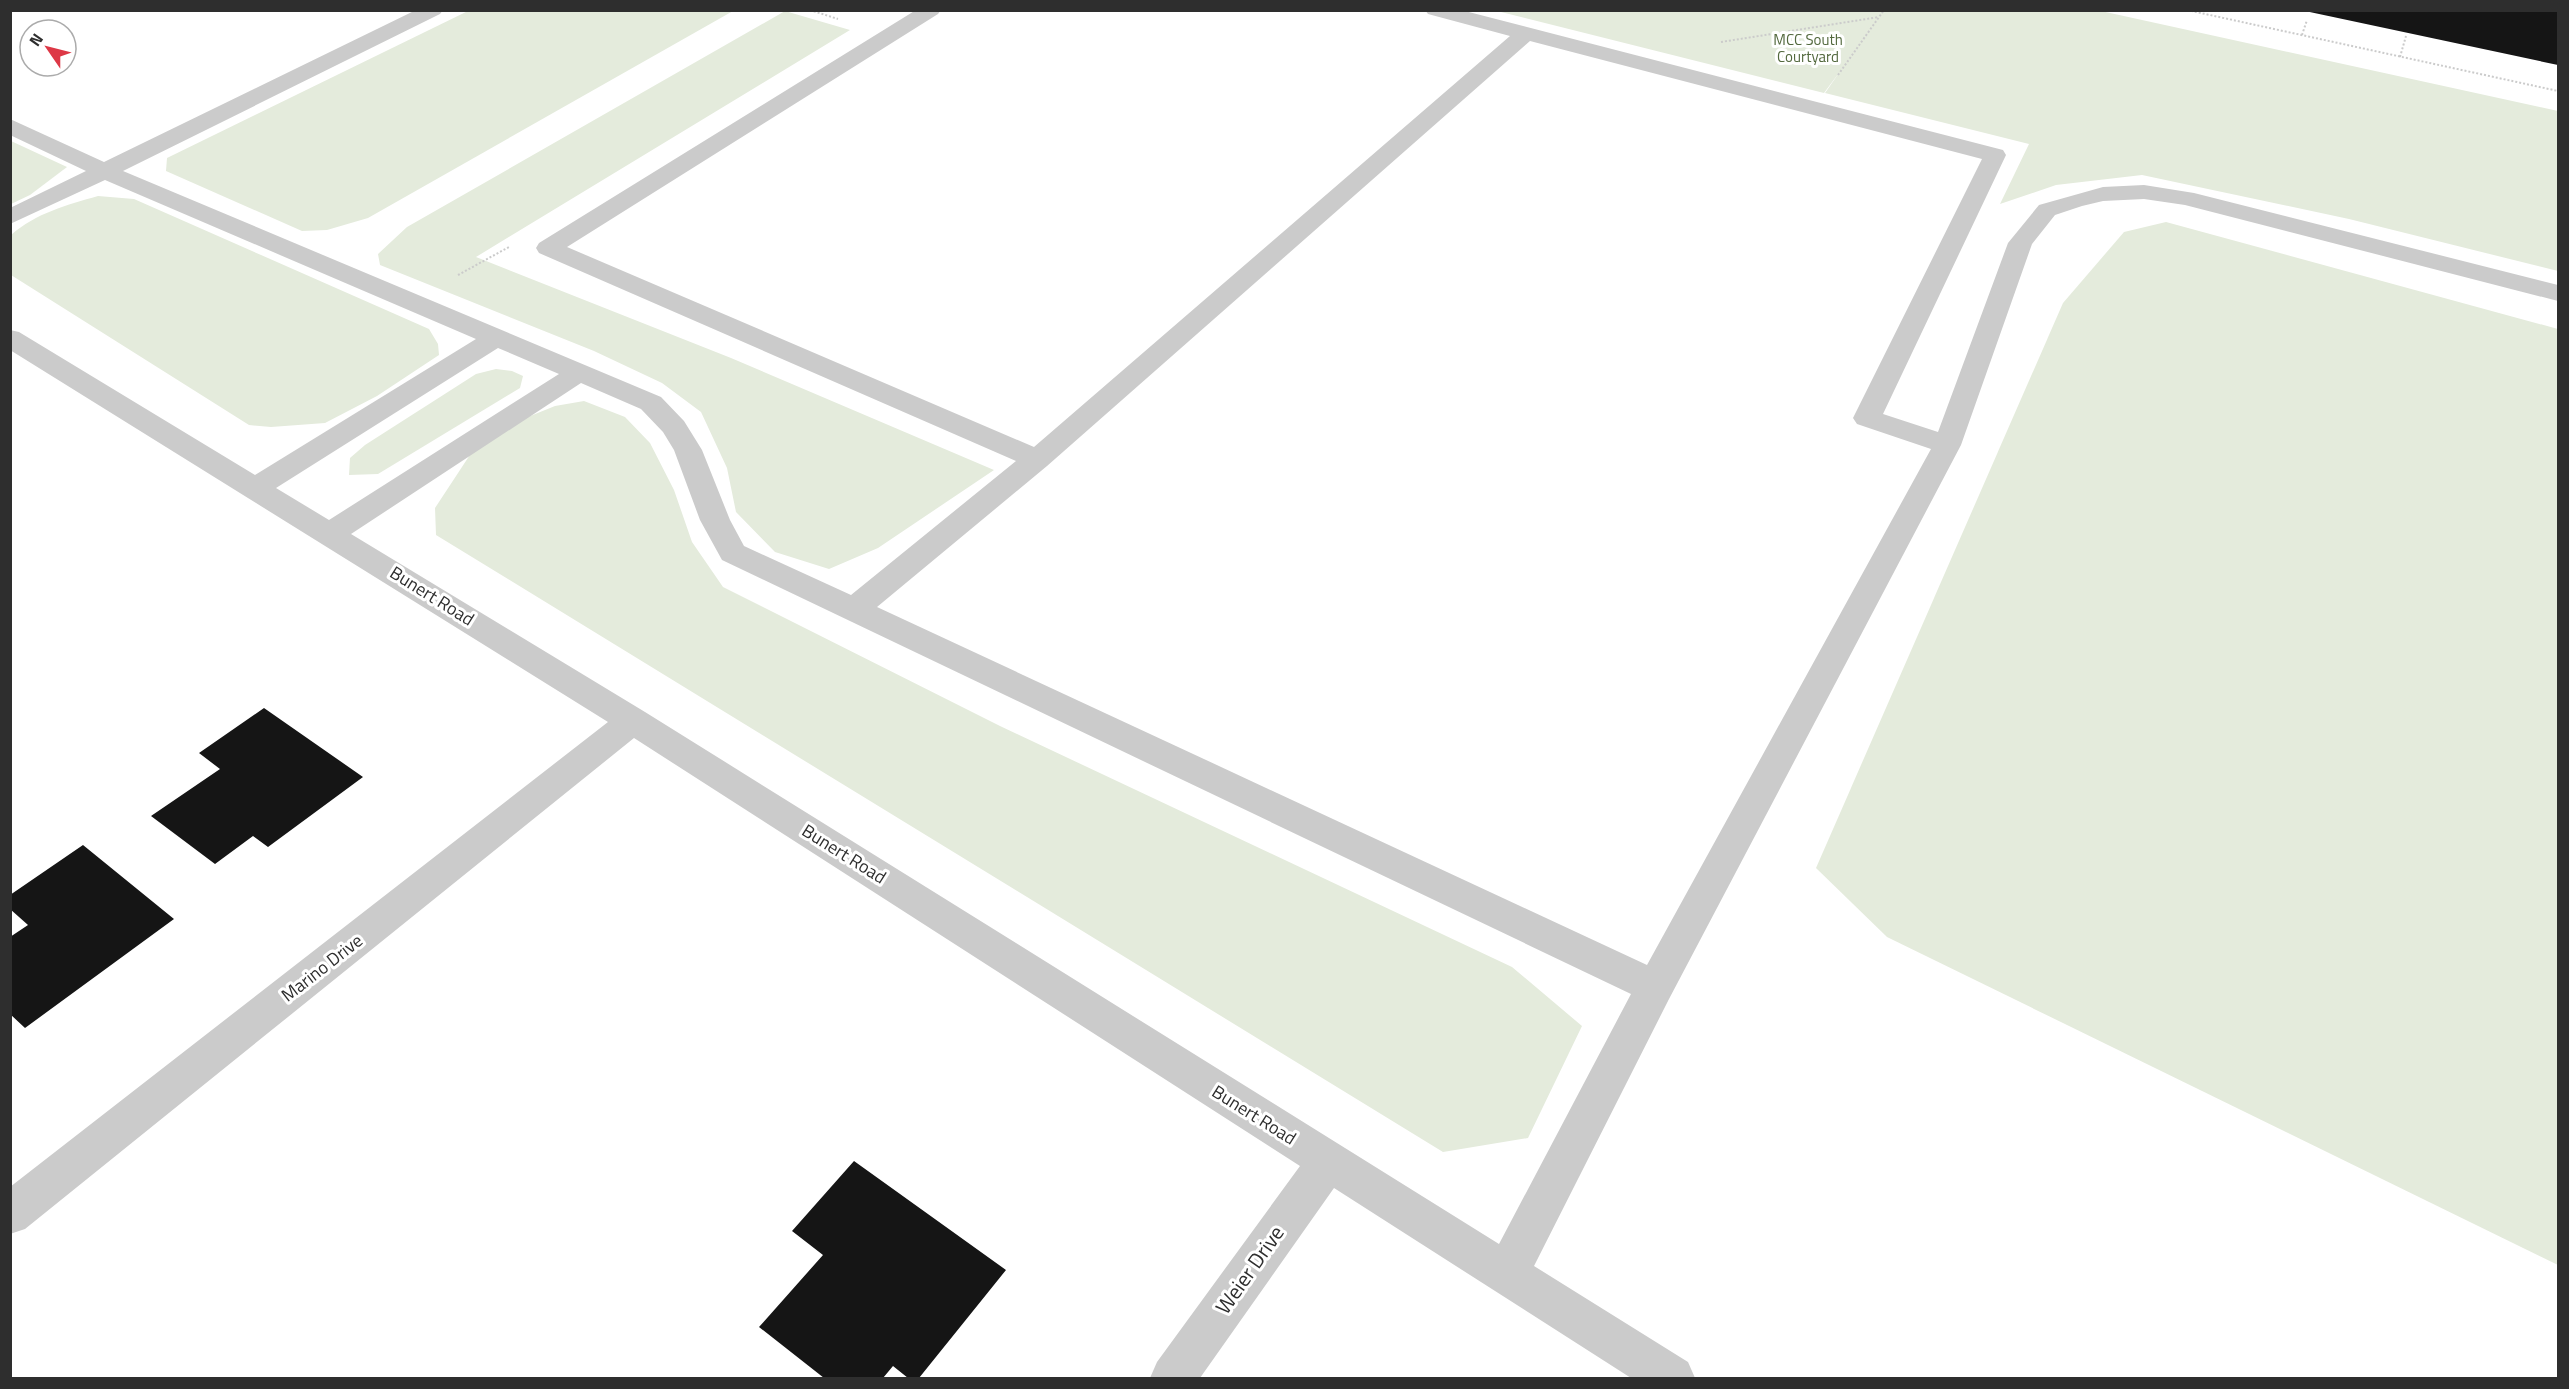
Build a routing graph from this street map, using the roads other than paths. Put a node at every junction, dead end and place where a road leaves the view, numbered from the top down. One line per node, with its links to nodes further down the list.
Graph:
1 (433, 10): 6 (street)
2 (931, 10): 13 (street)
3 (1435, 10): 4 (street)
4 (1525, 34): 12 (street); 13 (street)
5 (10, 126): 6 (street)
6 (104, 171): 7 (street); 9 (street)
7 (10, 217)
8 (2559, 293): 12 (street)
9 (498, 337): 11 (street); 14 (street)
10 (10, 338): 14 (street, Bunert Road)
11 (579, 373): 15 (street); 16 (street)
12 (1947, 446): 18 (street)
13 (1037, 459): 16 (street)
14 (255, 488): 15 (street, Bunert Road)
15 (331, 533): 17 (street, Bunert Road)
16 (852, 611): 18 (street)
17 (633, 721): 19 (street, Bunert Road); 20 (street, Marino Drive)
18 (1655, 987): 21 (street)
19 (1328, 1162): 21 (street, Bunert Road); 22 (street, Weier Drive)
20 (10, 1214)
21 (1506, 1274): 23 (street, Bunert Road)
22 (1173, 1378)
23 (1672, 1378)

